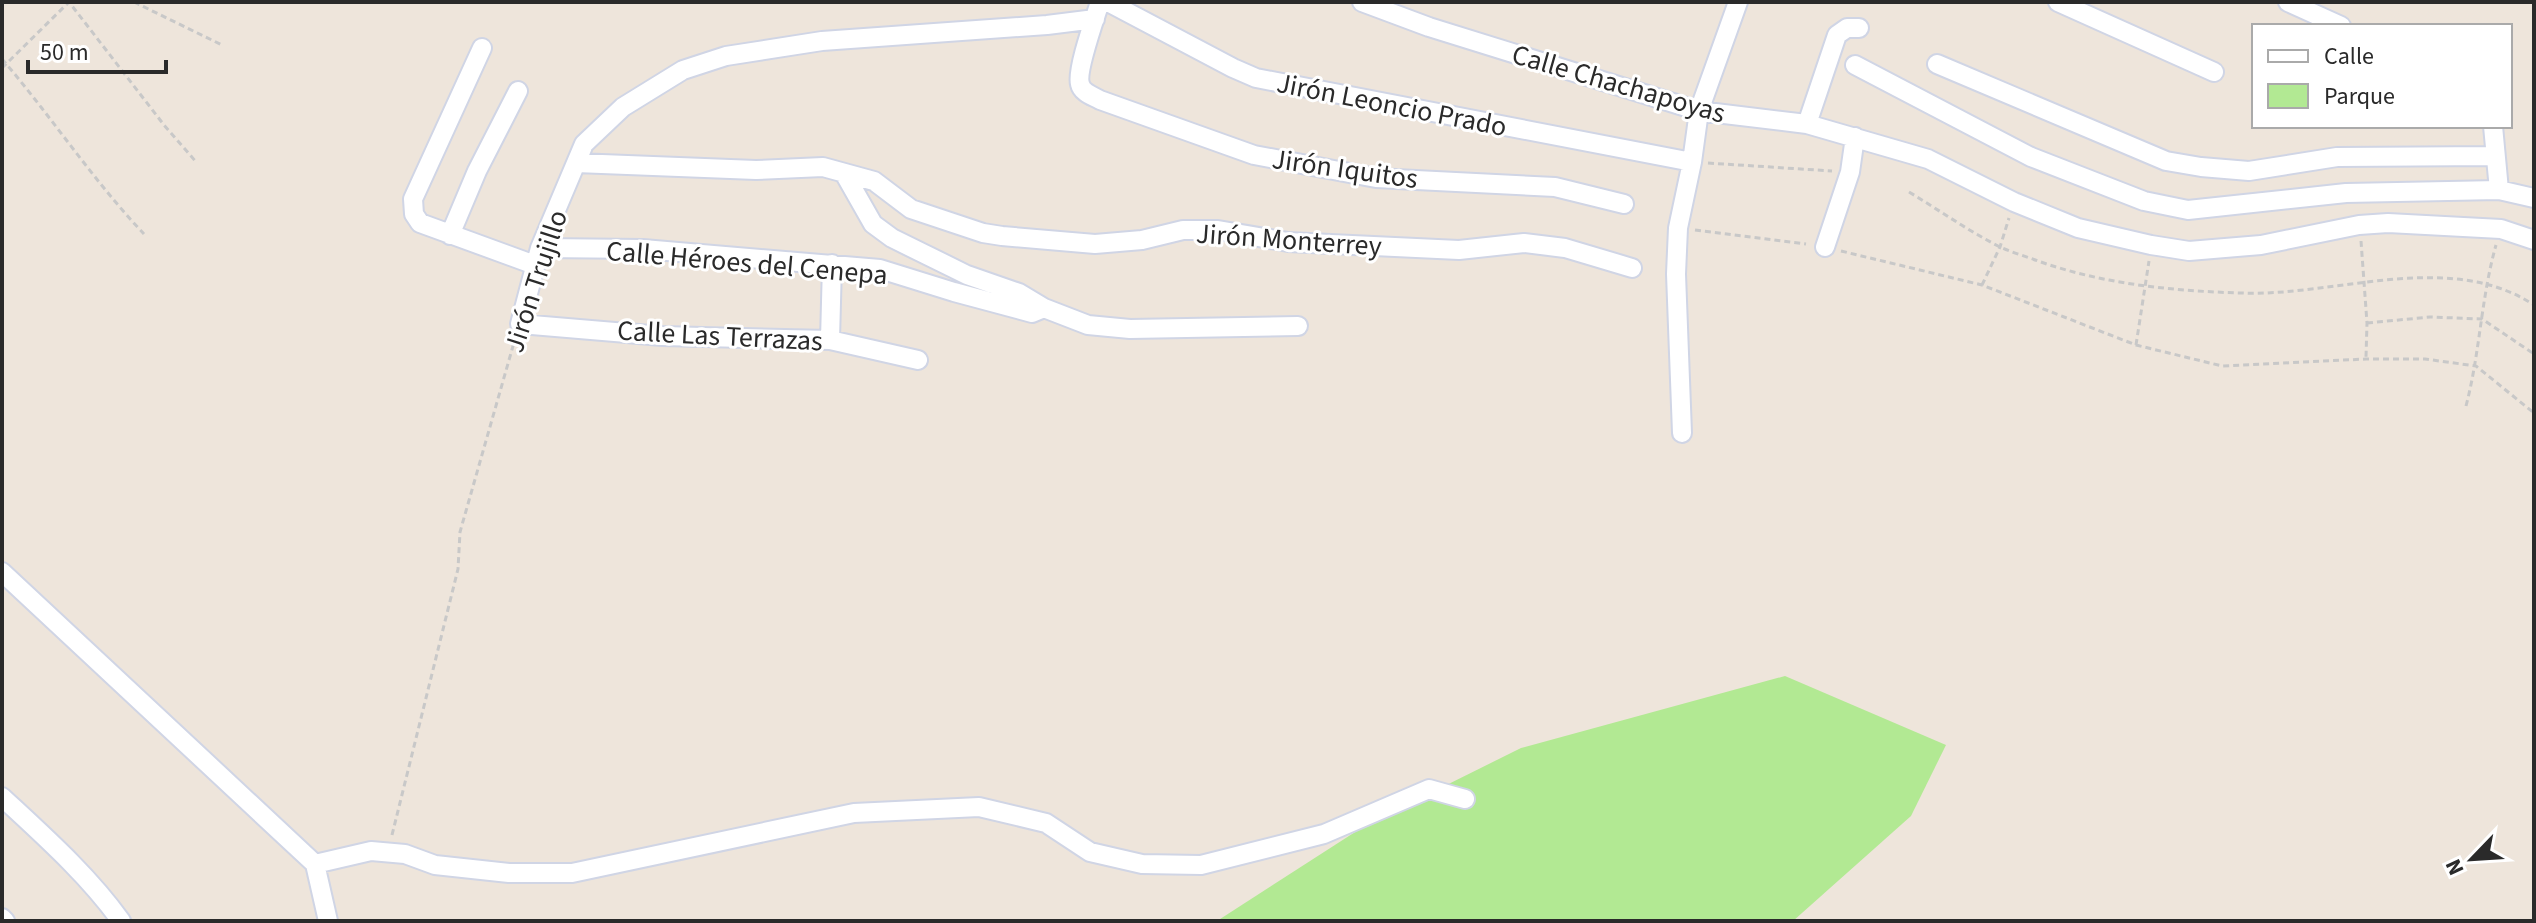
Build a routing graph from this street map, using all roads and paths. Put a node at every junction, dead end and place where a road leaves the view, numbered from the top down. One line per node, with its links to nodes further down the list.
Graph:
1 (134, 2): 11 (path)
2 (1108, 2): 25 (street, Jirón Leoncio Prado)
3 (1362, 2): 20 (street, Calle Chachapoyas)
4 (1738, 2): 20 (street)
5 (2058, 2): 7 (street)
6 (2288, 2): 9 (street)
7 (2087, 9): 17 (street)
8 (1098, 10): 18 (street, Jirón Trujillo); 27 (street, Jirón Trujillo)
9 (2337, 24)
10 (1859, 28): 21 (street)
11 (222, 45)
12 (482, 48): 38 (street, Calle Héroes del Cenepa)
13 (2, 59): 16 (path)
14 (1937, 64): 24 (street)
15 (1855, 65): 30 (street)
16 (4, 66): 26 (path); 37 (path)
17 (2214, 72)
18 (1080, 85): 33 (street, Jirón Iquitos)
19 (518, 91): 38 (street)
20 (1699, 111): 21 (street, Calle Chachapoyas); 25 (street)
21 (1807, 124): 23 (street, Calle Chachapoyas)
22 (2493, 128): 24 (street)
23 (1855, 137): 28 (street); 40 (street, Calle Chachapoyas)
24 (2494, 156): 30 (street)
25 (1692, 162): 28 (path); 35 (street)
26 (197, 163)
27 (576, 163): 29 (street, Jirón Monterrey); 42 (street, Jirón Trujillo)
28 (1850, 172): 41 (street)
29 (844, 173): 44 (street, Jirón Monterrey); 49 (street, Calle Héroes del Cenepa)
30 (2499, 190): 32 (street)
31 (1909, 192): 47 (path)
32 (2534, 198)
33 (1624, 204)
34 (2359, 225): 36 (street, Calle Chachapoyas); 40 (street, Calle Chachapoyas); 45 (path)
35 (1678, 228): 41 (path); 62 (street)
36 (2501, 229): 39 (street, Calle Chachapoyas); 46 (path)
37 (144, 234)
38 (450, 235): 42 (street, Calle Héroes del Cenepa)
39 (2534, 240)
40 (2151, 245): 47 (path)
41 (1825, 247): 55 (path)
42 (537, 256): 43 (street, Calle Héroes del Cenepa); 52 (street, Jirón Trujillo)
43 (832, 264): 49 (street, Calle Héroes del Cenepa); 54 (street)
44 (1632, 268)
45 (2365, 283): 46 (path); 47 (path); 51 (path)
46 (2485, 284): 48 (path); 50 (path)
47 (2145, 286): 55 (path)
48 (2534, 305)
49 (1044, 308): 53 (street, Calle Héroes del Cenepa)
50 (2482, 319): 51 (path); 56 (path); 59 (path)
51 (2367, 323): 57 (path)
52 (520, 324): 54 (street, Calle Las Terrazas); 66 (path, Jirón Trujillo)
53 (1298, 326)
54 (830, 340): 58 (street, Calle Las Terrazas)
55 (2136, 345): 57 (path)
56 (2534, 354)
57 (2366, 359): 59 (path)
58 (918, 360)
59 (2476, 366): 60 (path); 61 (path)
60 (2466, 406)
61 (2534, 413)
62 (1682, 433)
63 (2, 572): 67 (street)
64 (2, 797): 68 (street)
65 (1465, 799): 66 (street)
66 (387, 853): 67 (street)
67 (315, 864): 69 (street)
68 (121, 921)
69 (328, 921)

